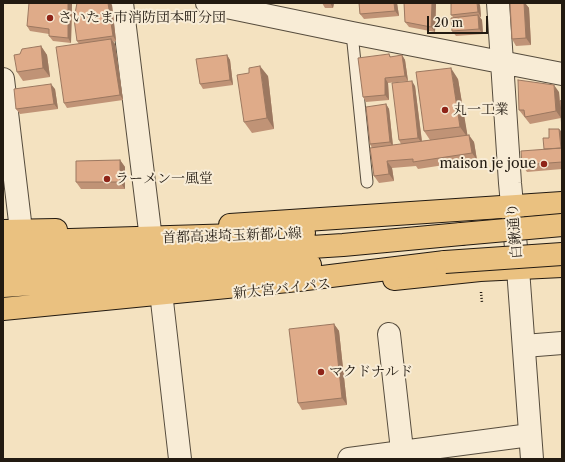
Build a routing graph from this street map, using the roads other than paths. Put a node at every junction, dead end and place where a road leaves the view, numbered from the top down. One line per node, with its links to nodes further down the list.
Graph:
1 (122, 3): 13 (street)
2 (207, 3): 4 (street)
3 (498, 3): 5 (street, 白鍬通り)
4 (352, 33): 5 (street); 8 (lane)
5 (502, 62): 6 (street); 10 (street, 白鍬通り)
6 (562, 74)
7 (3, 79): 12 (street)
8 (366, 182)
9 (562, 204): 10 (highway)
10 (513, 206): 13 (highway); 20 (street, 白鍬通り)
11 (562, 225): 14 (highway, bridge)
12 (12, 231): 13 (highway)
13 (150, 231)
14 (461, 234): 15 (highway, 首都高速埼玉新都心線); 18 (highway)
15 (3, 242)
16 (562, 254): 17 (highway, bridge)
17 (445, 262): 21 (highway); 23 (highway)
18 (3, 264)
19 (562, 266): 20 (highway, 新大宮バイパス)
20 (518, 269): 22 (highway, 新大宮バイパス); 27 (street, 白鍬通り)
21 (3, 286)
22 (162, 301): 24 (highway, 新大宮バイパス); 30 (street)
23 (3, 309)
24 (3, 314)
25 (389, 334): 29 (street)
26 (562, 343): 27 (street)
27 (524, 346): 28 (street, 白鍬通り)
28 (530, 435): 29 (street); 32 (street, 白鍬通り)
29 (403, 456): 31 (street)
30 (180, 459)
31 (349, 459)
32 (532, 459)

